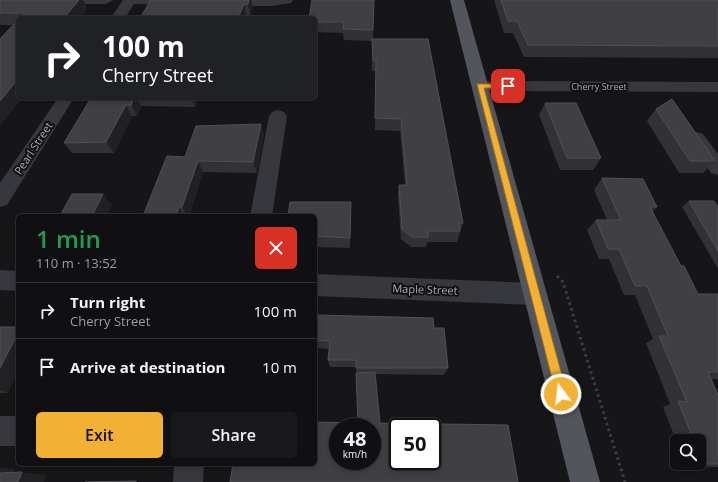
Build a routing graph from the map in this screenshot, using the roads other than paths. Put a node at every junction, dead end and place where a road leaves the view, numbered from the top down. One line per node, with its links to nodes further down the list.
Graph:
1 (0, 0): 2 (street)
2 (106, 0)
3 (130, 0): 9 (street)
4 (134, 0): 7 (street)
5 (286, 0): 8 (street)
6 (458, 0): 10 (main road)
7 (192, 2)
8 (208, 2)
9 (119, 16)
10 (480, 86): 11 (street, Cherry Street); 23 (main road)
11 (662, 87): 12 (street, Cherry Street); 14 (street)
12 (718, 87)
13 (65, 100): 18 (street, Pearl Street)
14 (675, 105)
15 (278, 116): 19 (street)
16 (688, 124): 17 (street)
17 (718, 168)
18 (0, 199)
19 (262, 214)
20 (0, 280): 21 (street)
21 (16, 281)
22 (317, 285): 23 (street, Maple Street)
23 (534, 294): 28 (main road)
24 (0, 431): 25 (street)
25 (16, 431)
26 (189, 466): 27 (street)
27 (188, 482)
28 (585, 482)

